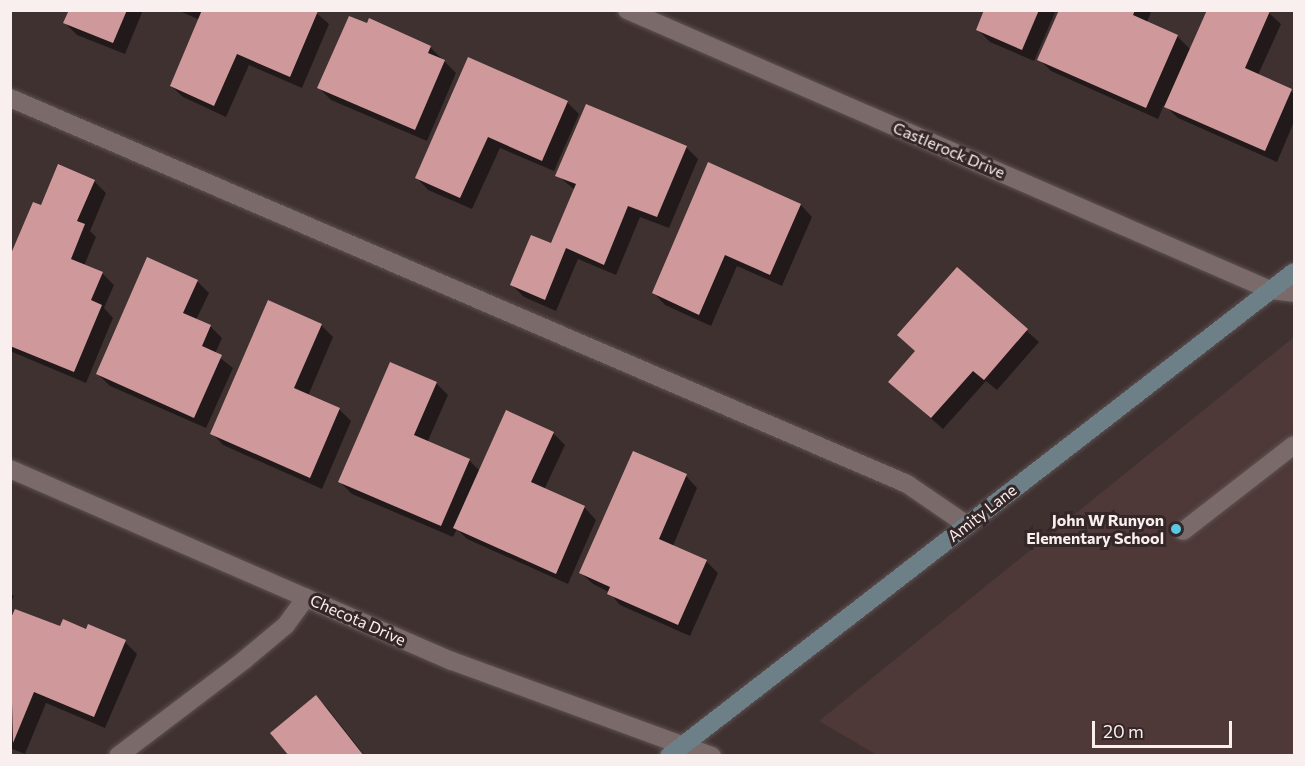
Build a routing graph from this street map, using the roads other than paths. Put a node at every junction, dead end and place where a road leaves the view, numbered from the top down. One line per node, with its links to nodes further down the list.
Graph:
1 (627, 10): 4 (street, Castlerock Drive)
2 (10, 98): 8 (street)
3 (1294, 272): 4 (street, Amity Lane)
4 (1270, 290): 5 (street, Castlerock Drive); 8 (street, Amity Lane)
5 (1294, 293)
6 (1294, 445): 9 (street)
7 (10, 469): 10 (street, Checota Drive)
8 (967, 525): 11 (street, Amity Lane)
9 (1184, 531)
10 (306, 597): 11 (street, Checota Drive); 12 (street)
11 (675, 751): 13 (street, Checota Drive)
12 (118, 756)
13 (712, 756)

